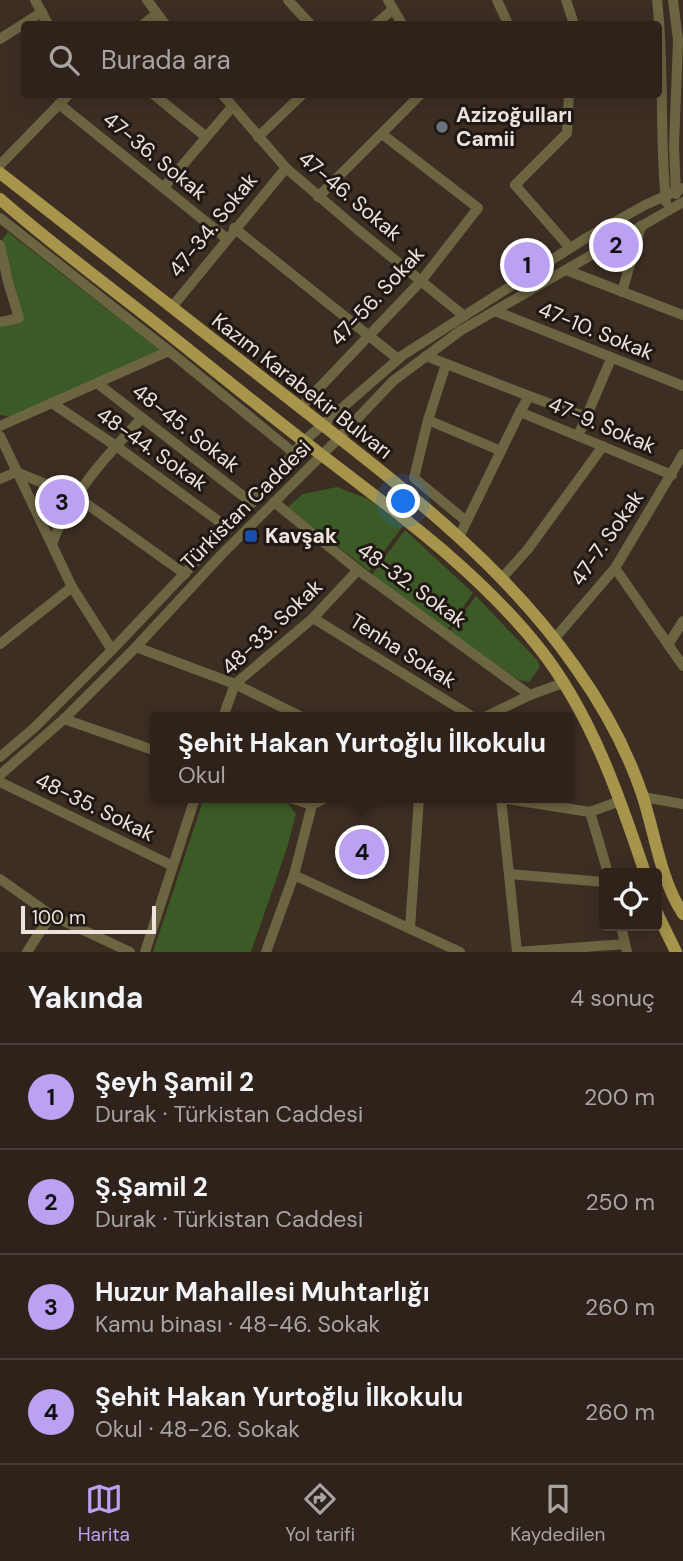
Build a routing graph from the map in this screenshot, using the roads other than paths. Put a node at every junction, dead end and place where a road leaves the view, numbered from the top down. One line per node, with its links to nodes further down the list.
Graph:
1 (35, 0): 9 (street)
2 (147, 0): 10 (street)
3 (288, 0): 15 (street)
4 (497, 0): 18 (street)
5 (566, 0): 19 (street)
6 (657, 0): 20 (street)
7 (673, 0): 39 (street)
8 (390, 4): 16 (street); 17 (street)
9 (41, 12): 11 (street); 12 (street)
10 (156, 14): 13 (street); 14 (street)
11 (27, 21)
12 (46, 21)
13 (148, 21)
14 (162, 21)
15 (307, 21)
16 (378, 21)
17 (400, 21)
18 (507, 21)
19 (574, 21)
20 (659, 21)
21 (21, 25): 22 (street)
22 (0, 39)
23 (65, 98): 30 (street)
24 (158, 98): 33 (street)
25 (225, 98): 31 (street, 47-46. Sokak)
26 (299, 98): 34 (street)
27 (417, 98): 32 (street)
28 (569, 98): 50 (street)
29 (662, 98): 40 (street)
30 (59, 104): 35 (street); 38 (street, 47-36. Sokak)
31 (232, 107): 33 (street); 34 (street, 47-46. Sokak)
32 (382, 134): 41 (street); 52 (street, 47-56. Sokak)
33 (205, 136): 38 (street)
34 (258, 137): 36 (street, 47-46. Sokak)
35 (0, 165)
36 (286, 167): 41 (street, 47-46. Sokak); 47 (street, 47-34. Sokak)
37 (0, 173): 54 (main road, Kazım Karabekir Bulvarı)
38 (164, 187): 48 (street, 47-36. Sokak)
39 (679, 190): 40 (street, Türkistan Caddesi); 43 (street)
40 (665, 196): 44 (street); 50 (street, Türkistan Caddesi)
41 (318, 197): 52 (street, 47-46. Sokak)
42 (0, 199): 79 (main road, Kazım Karabekir Bulvarı)
43 (681, 204): 44 (street, Türkistan Caddesi)
44 (667, 211): 46 (street, Türkistan Caddesi)
45 (0, 218): 60 (street)
46 (642, 226): 51 (street, Türkistan Caddesi); 53 (street)
47 (234, 228): 48 (street, 47-34. Sokak); 59 (street)
48 (226, 238): 54 (street, 47-34. Sokak)
49 (0, 245): 58 (street)
50 (570, 248): 57 (street, Türkistan Caddesi)
51 (566, 270): 53 (street); 55 (street, Türkistan Caddesi)
52 (421, 281): 57 (street, 47-46. Sokak); 59 (street, 47-56. Sokak)
53 (622, 292): 56 (street)
54 (172, 307): 69 (main road, Kazım Karabekir Bulvarı)
55 (495, 311): 61 (street, Türkistan Caddesi); 63 (street, 47-10. Sokak)
56 (683, 315)
57 (464, 316): 62 (street, Türkistan Caddesi)
58 (0, 322)
59 (368, 335): 62 (street); 69 (street, 47-56. Sokak)
60 (170, 351): 65 (street); 83 (street)
61 (426, 356): 64 (street, 47-9. Sokak); 78 (street, Türkistan Caddesi)
62 (398, 359): 74 (street, Türkistan Caddesi)
63 (611, 359): 66 (street, 47-10. Sokak); 71 (street)
64 (446, 364): 67 (street, 47-9. Sokak); 73 (street)
65 (97, 383): 68 (street); 72 (street, 48-45. Sokak)
66 (683, 386)
67 (529, 396): 70 (street, 47-9. Sokak); 71 (street)
68 (52, 403): 75 (street); 80 (street, 48-44. Sokak)
69 (300, 408): 74 (main road, Kazım Karabekir Bulvarı)
70 (520, 412): 77 (street, 47-9. Sokak); 82 (street)
71 (586, 417): 77 (street)
72 (142, 418): 80 (street); 91 (street, 48-45. Sokak)
73 (428, 420): 82 (street); 92 (street)
74 (323, 425): 78 (main road, Kazım Karabekir Bulvarı); 79 (street, Türkistan Caddesi)
75 (0, 426)
76 (0, 436): 86 (street)
77 (578, 436): 81 (street, 47-9. Sokak)
78 (340, 438): 85 (street, Türkistan Caddesi); 94 (main road, Kazım Karabekir Bulvarı)
79 (304, 441): 83 (street, Türkistan Caddesi); 85 (main road, Kazım Karabekir Bulvarı)
80 (116, 446): 89 (street); 93 (street, 48-44. Sokak)
81 (603, 446): 87 (street, 47-9. Sokak); 99 (street)
82 (501, 451): 92 (street)
83 (294, 453): 91 (street, Türkistan Caddesi)
84 (683, 454): 87 (street, 47-7. Sokak)
85 (322, 456): 90 (street, Türkistan Caddesi); 110 (main road, Kazım Karabekir Bulvarı)
86 (16, 472): 88 (street); 89 (street); 95 (street)
87 (671, 475): 96 (street, 47-7. Sokak)
88 (0, 479)
89 (77, 497): 95 (street); 98 (street)
90 (274, 502): 97 (street, 48-32. Sokak); 107 (street, Türkistan Caddesi)
91 (252, 503): 93 (street, Türkistan Caddesi)
92 (467, 522): 94 (street)
93 (228, 528): 98 (street, Türkistan Caddesi)
94 (460, 536): 99 (main road, Kazım Karabekir Bulvarı)
95 (52, 544): 100 (street)
96 (615, 568): 104 (street, 47-7. Sokak); 106 (street)
97 (358, 570): 101 (street, 48-33. Sokak); 112 (street, 48-32. Sokak)
98 (185, 574): 108 (street, Türkistan Caddesi)
99 (502, 578): 104 (main road, Kazım Karabekir Bulvarı)
100 (72, 587): 105 (street); 108 (street)
101 (313, 618): 111 (street, 48-33. Sokak); 115 (street, Tenha Sokak)
102 (683, 621): 106 (street)
103 (0, 628): 105 (street)
104 (555, 638): 122 (main road, Kazım Karabekir Bulvarı)
105 (3, 642)
106 (668, 645): 109 (street)
107 (136, 647): 111 (street); 117 (street, Türkistan Caddesi)
108 (112, 650): 119 (street, Türkistan Caddesi)
109 (683, 666)
110 (563, 683): 112 (street); 123 (main road, Kazım Karabekir Bulvarı)
111 (235, 684): 113 (street, 48-33. Sokak); 114 (street)
112 (530, 695): 116 (street)
113 (225, 712)
114 (292, 712)
115 (465, 712)
116 (496, 712)
117 (64, 719): 118 (street); 120 (street, Türkistan Caddesi)
118 (150, 749)
119 (0, 757)
120 (0, 775)
121 (0, 782): 133 (street, 48-35. Sokak)
122 (642, 797): 130 (street); 140 (main road, Kazım Karabekir Bulvarı)
123 (620, 801): 132 (street); 135 (main road, Kazım Karabekir Bulvarı)
124 (193, 803): 133 (street)
125 (304, 803): 131 (street)
126 (317, 803): 131 (street)
127 (419, 803): 144 (street)
128 (502, 803): 137 (street)
129 (533, 803): 132 (street)
130 (683, 804)
131 (312, 806): 136 (street)
132 (590, 812): 134 (street)
133 (173, 866): 148 (street)
134 (607, 868)
135 (643, 868)
136 (294, 874): 144 (street); 149 (street)
137 (509, 874): 139 (street); 151 (street)
138 (0, 879): 142 (street)
139 (599, 882)
140 (677, 891): 141 (main road, Kazım Karabekir Bulvarı)
141 (683, 914)
142 (51, 915): 146 (street); 147 (street)
143 (662, 925): 152 (main road)
144 (410, 928): 150 (street)
145 (626, 948): 151 (street)
146 (27, 952)
147 (130, 952)
148 (145, 952)
149 (266, 952)
150 (460, 952)
151 (517, 952)
152 (673, 952)

